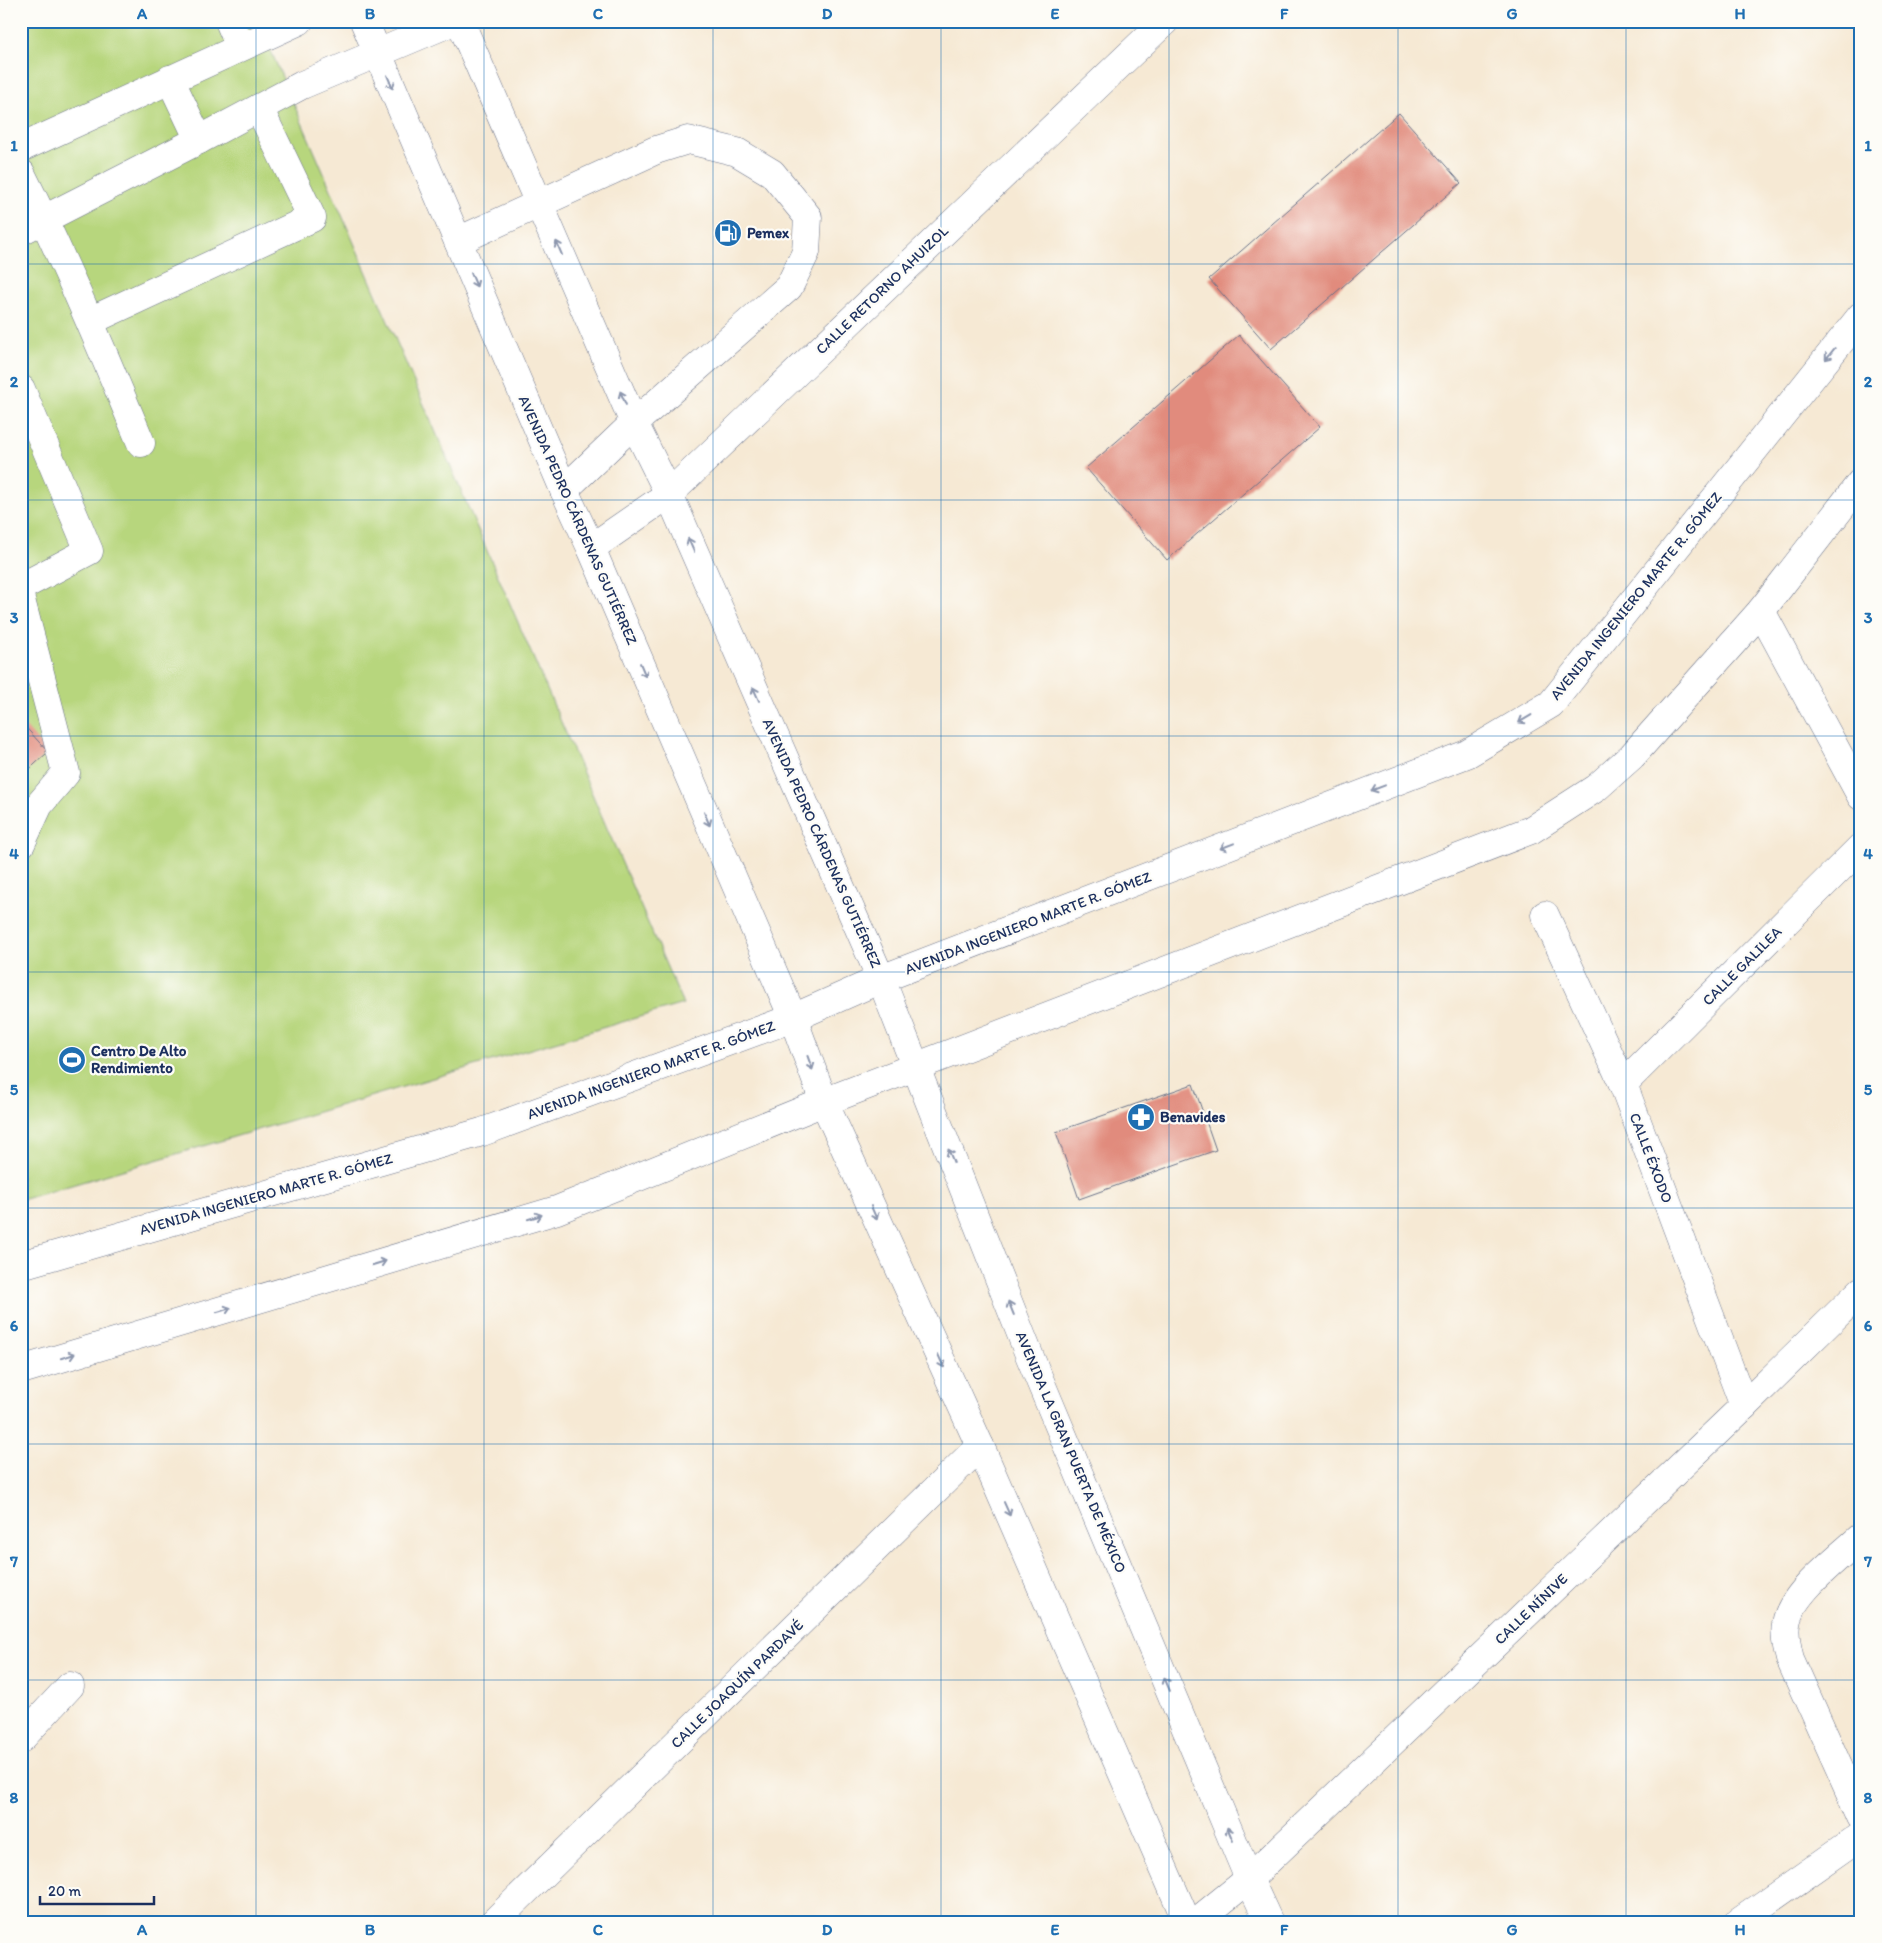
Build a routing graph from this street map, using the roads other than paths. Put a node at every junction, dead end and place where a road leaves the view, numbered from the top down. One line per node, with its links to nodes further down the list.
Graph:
1 (229, 21): 7 (main road)
2 (299, 21): 7 (main road)
3 (364, 21): 8 (main road, AVENIDA PEDRO CÁRDENAS GUTIÉRREZ)
4 (454, 21): 8 (main road)
5 (460, 21): 14 (main road, AVENIDA PEDRO CÁRDENAS GUTIÉRREZ)
6 (1165, 21): 24 (main road, CALLE RETORNO AHUIZOL)
7 (240, 47): 9 (main road)
8 (378, 53): 10 (main road); 16 (main road, AVENIDA PEDRO CÁRDENAS GUTIÉRREZ, one-way to 16)
9 (170, 79): 11 (main road); 12 (main road)
10 (259, 108): 11 (main road); 18 (main road)
11 (199, 140): 15 (main road)
12 (21, 148)
13 (21, 173): 15 (main road)
14 (539, 204): 16 (main road); 20 (main road, AVENIDA PEDRO CÁRDENAS GUTIÉRREZ, one-way to 14); 20 (main road)
15 (33, 225): 18 (main road)
16 (458, 241): 23 (main road, AVENIDA PEDRO CÁRDENAS GUTIÉRREZ, one-way to 23)
17 (1861, 316): 33 (main road, AVENIDA INGENIERO MARTE R. GÓMEZ, one-way to 33)
18 (90, 321): 21 (main road)
19 (21, 389): 26 (main road)
20 (634, 423): 23 (main road); 24 (main road, AVENIDA PEDRO CÁRDENAS GUTIÉRREZ)
21 (141, 444)
22 (1861, 482): 28 (main road)
23 (564, 490): 25 (main road, AVENIDA PEDRO CÁRDENAS GUTIÉRREZ)
24 (668, 494): 25 (main road, CALLE RETORNO AHUIZOL); 33 (main road, AVENIDA PEDRO CÁRDENAS GUTIÉRREZ, one-way to 24)
25 (591, 548): 34 (main road, AVENIDA PEDRO CÁRDENAS GUTIÉRREZ, one-way to 34)
26 (21, 587)
27 (21, 600): 30 (main road)
28 (1761, 611): 29 (main road); 35 (main road)
29 (1861, 796)
30 (21, 844)
31 (1861, 848): 36 (main road, CALLE GALILEA)
32 (1545, 915): 36 (main road, CALLE ÉXODO)
33 (881, 979): 34 (main road, AVENIDA INGENIERO MARTE R. GÓMEZ); 35 (main road, AVENIDA LA GRAN PUERTA DE MÉXICO)
34 (792, 1018): 37 (main road, one-way to 37); 38 (main road, AVENIDA INGENIERO MARTE R. GÓMEZ)
35 (916, 1068): 37 (main road); 48 (main road, AVENIDA LA GRAN PUERTA DE MÉXICO, one-way to 35)
36 (1623, 1084): 41 (main road, CALLE ÉXODO)
37 (824, 1102): 40 (main road, one-way to 37); 42 (main road, one-way to 42)
38 (21, 1265)
39 (1861, 1291): 41 (main road, CALLE NÍNIVE)
40 (21, 1370)
41 (1744, 1406): 48 (main road, CALLE NÍNIVE)
42 (980, 1446): 49 (main road, CALLE JOAQUÍN PARDAVÉ); 50 (main road, one-way to 50)
43 (1861, 1537): 46 (main road)
44 (70, 1686): 45 (main road)
45 (21, 1739)
46 (1861, 1817)
47 (1861, 1836): 53 (main road)
48 (1249, 1879): 51 (main road, CALLE NÍNIVE); 52 (main road, AVENIDA LA GRAN PUERTA DE MÉXICO)
49 (494, 1922)
50 (1187, 1922)
51 (1196, 1922)
52 (1270, 1922)
53 (1739, 1922)

